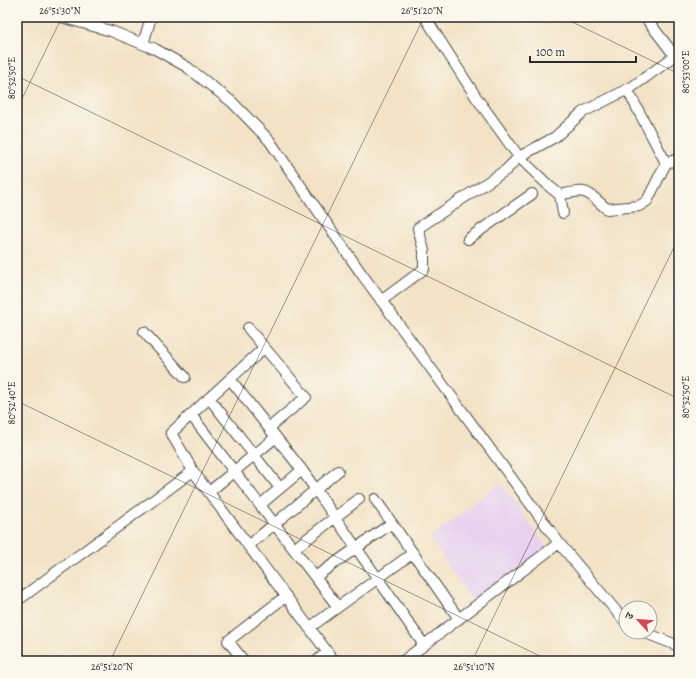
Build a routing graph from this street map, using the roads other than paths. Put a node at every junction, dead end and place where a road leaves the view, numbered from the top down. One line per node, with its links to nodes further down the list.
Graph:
1 (61, 17): 5 (street)
2 (151, 17): 5 (street)
3 (425, 17): 8 (street)
4 (645, 17): 6 (street)
5 (143, 44): 15 (street)
6 (677, 54): 7 (street)
7 (627, 89): 8 (street); 10 (street)
8 (519, 157): 12 (street); 15 (street)
9 (679, 159): 10 (street)
10 (666, 163): 12 (street)
11 (532, 194): 14 (street)
12 (560, 195): 13 (street)
13 (563, 213)
14 (468, 238)
15 (381, 301): 39 (street)
16 (248, 328): 18 (street)
17 (144, 332): 19 (street)
18 (264, 348): 20 (street); 23 (street)
19 (185, 377)
20 (230, 379): 21 (street); 23 (street)
21 (209, 398): 22 (street); 25 (street)
22 (191, 415): 27 (street); 28 (street)
23 (269, 428): 24 (street)
24 (276, 437): 25 (street); 26 (street)
25 (254, 455): 28 (street); 30 (street)
26 (302, 470): 30 (street); 31 (street)
27 (193, 471): 32 (street); 47 (street)
28 (234, 471): 32 (street); 35 (street)
29 (338, 471): 31 (street)
30 (280, 488): 35 (street)
31 (315, 490): 36 (street); 38 (street)
32 (209, 492): 40 (street)
33 (359, 499): 36 (street)
34 (375, 499): 37 (street)
35 (260, 505): 38 (street)
36 (335, 518): 41 (street); 42 (street)
37 (392, 523): 41 (street); 43 (street)
38 (275, 524): 40 (street); 42 (street)
39 (559, 543): 49 (street); 50 (street)
40 (248, 546): 46 (street)
41 (356, 548): 44 (street); 45 (street)
42 (294, 549): 44 (street)
43 (413, 553): 45 (street); 50 (street)
44 (315, 577): 48 (street)
45 (377, 579): 48 (street); 53 (street)
46 (286, 596): 51 (street); 56 (street)
47 (17, 601)
48 (338, 607): 51 (street)
49 (618, 613)
50 (459, 619): 53 (street)
51 (309, 628): 55 (street)
52 (658, 638): 54 (street)
53 (424, 645): 59 (street)
54 (679, 646)
55 (327, 652): 57 (street); 58 (street)
56 (244, 661)
57 (317, 661)
58 (334, 661)
59 (403, 661)

